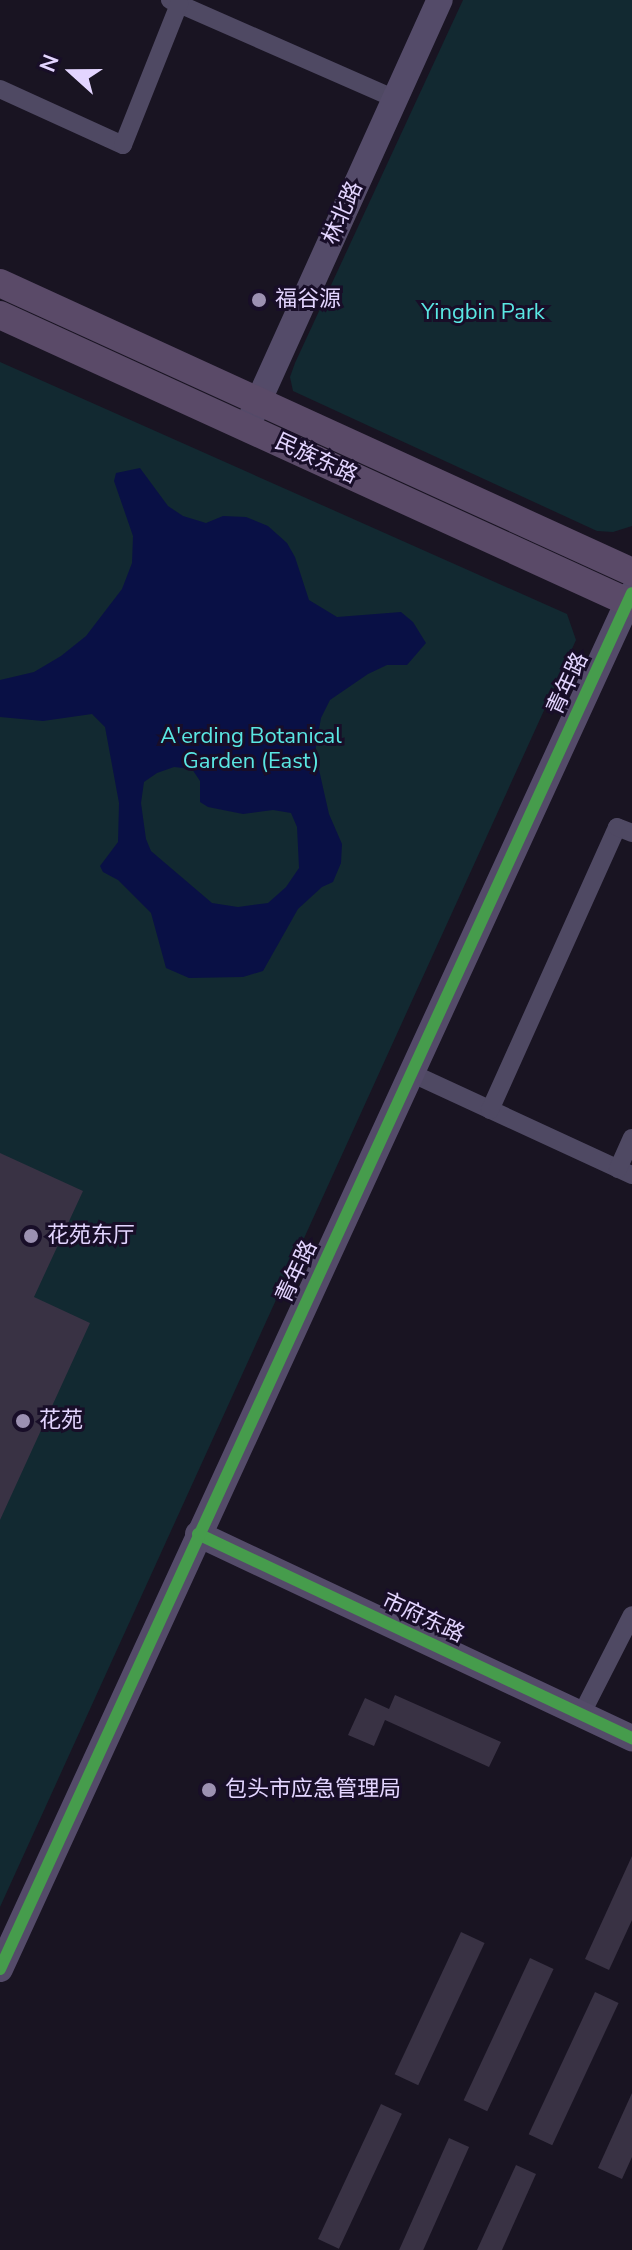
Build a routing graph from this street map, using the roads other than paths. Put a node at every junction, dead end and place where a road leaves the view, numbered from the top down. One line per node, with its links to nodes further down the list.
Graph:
1 (440, 0): 4 (main road, 林北路)
2 (174, 2): 3 (street); 4 (street)
3 (0, 89)
4 (395, 99): 7 (main road, 林北路)
5 (0, 283): 7 (main road, 民族东路)
6 (0, 315): 8 (main road, 民族东路)
7 (259, 401): 8 (main road, 林北路); 9 (main road, 民族东路)
8 (247, 427): 10 (main road, 民族东路)
9 (632, 572)
10 (631, 600): 12 (main road, 青年路)
11 (632, 833): 13 (street)
12 (411, 1073): 13 (street); 16 (main road, 青年路)
13 (490, 1110): 15 (street)
14 (632, 1138): 15 (street)
15 (625, 1172)
16 (198, 1534): 18 (main road, 市府东路); 20 (main road, 青年路)
17 (632, 1615): 18 (street)
18 (581, 1715): 19 (main road, 市府东路)
19 (632, 1738)
20 (0, 1969)

